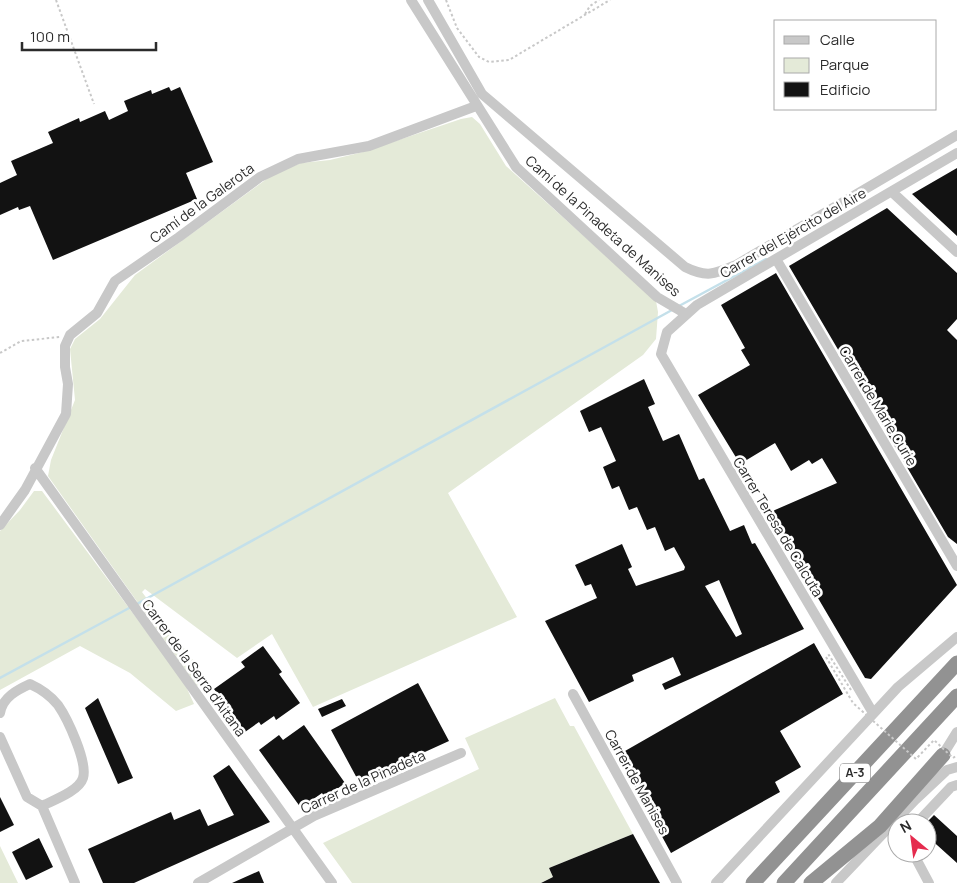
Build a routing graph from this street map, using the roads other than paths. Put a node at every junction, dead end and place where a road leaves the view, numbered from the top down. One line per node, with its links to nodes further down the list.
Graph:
1 (411, 0): 3 (street, Camí de la Pinadeta de Manises)
2 (428, 0): 4 (street)
3 (476, 106): 9 (street, Camí de la Pinadeta de Manises); 11 (street, Camí de la Galerota)
4 (957, 136)
5 (957, 153): 6 (street, Carrer del Ejército del Aire)
6 (892, 192): 7 (street); 8 (street, Carrer del Ejército del Aire)
7 (957, 252)
8 (776, 259): 9 (street, Carrer del Ejército del Aire); 13 (street, Carrer de Marie Curie)
9 (686, 314): 10 (street, Carrer del Ejército del Aire)
10 (661, 354): 19 (street, Carrer Teresa de Calcuta)
11 (35, 468): 12 (street); 30 (street, Carrer de la Serra d'Aitana)
12 (0, 525)
13 (957, 566)
14 (957, 637): 19 (street)
15 (957, 663): 38 (highway, A-3)
16 (573, 694): 36 (street, Carrer de Manises)
17 (957, 696): 39 (highway, A-3)
18 (0, 713): 27 (street)
19 (873, 713): 37 (street)
20 (957, 732): 23 (street)
21 (0, 737): 27 (street)
22 (461, 753): 30 (street, Carrer de la Pinadeta)
23 (950, 755): 26 (street); 40 (highway)
24 (957, 767): 26 (street)
25 (957, 785): 29 (street)
26 (915, 800): 28 (street)
27 (42, 806): 33 (street)
28 (906, 813)
29 (927, 813)
30 (293, 830): 34 (street, Carrer de la Pinadeta); 35 (street, Carrer de la Serra d'Aitana)
31 (887, 836): 41 (street)
32 (918, 863): 42 (street)
33 (75, 883)
34 (198, 883)
35 (332, 883)
36 (677, 883)
37 (716, 883)
38 (753, 883)
39 (784, 883)
40 (810, 883)
41 (836, 883)
42 (929, 883)

